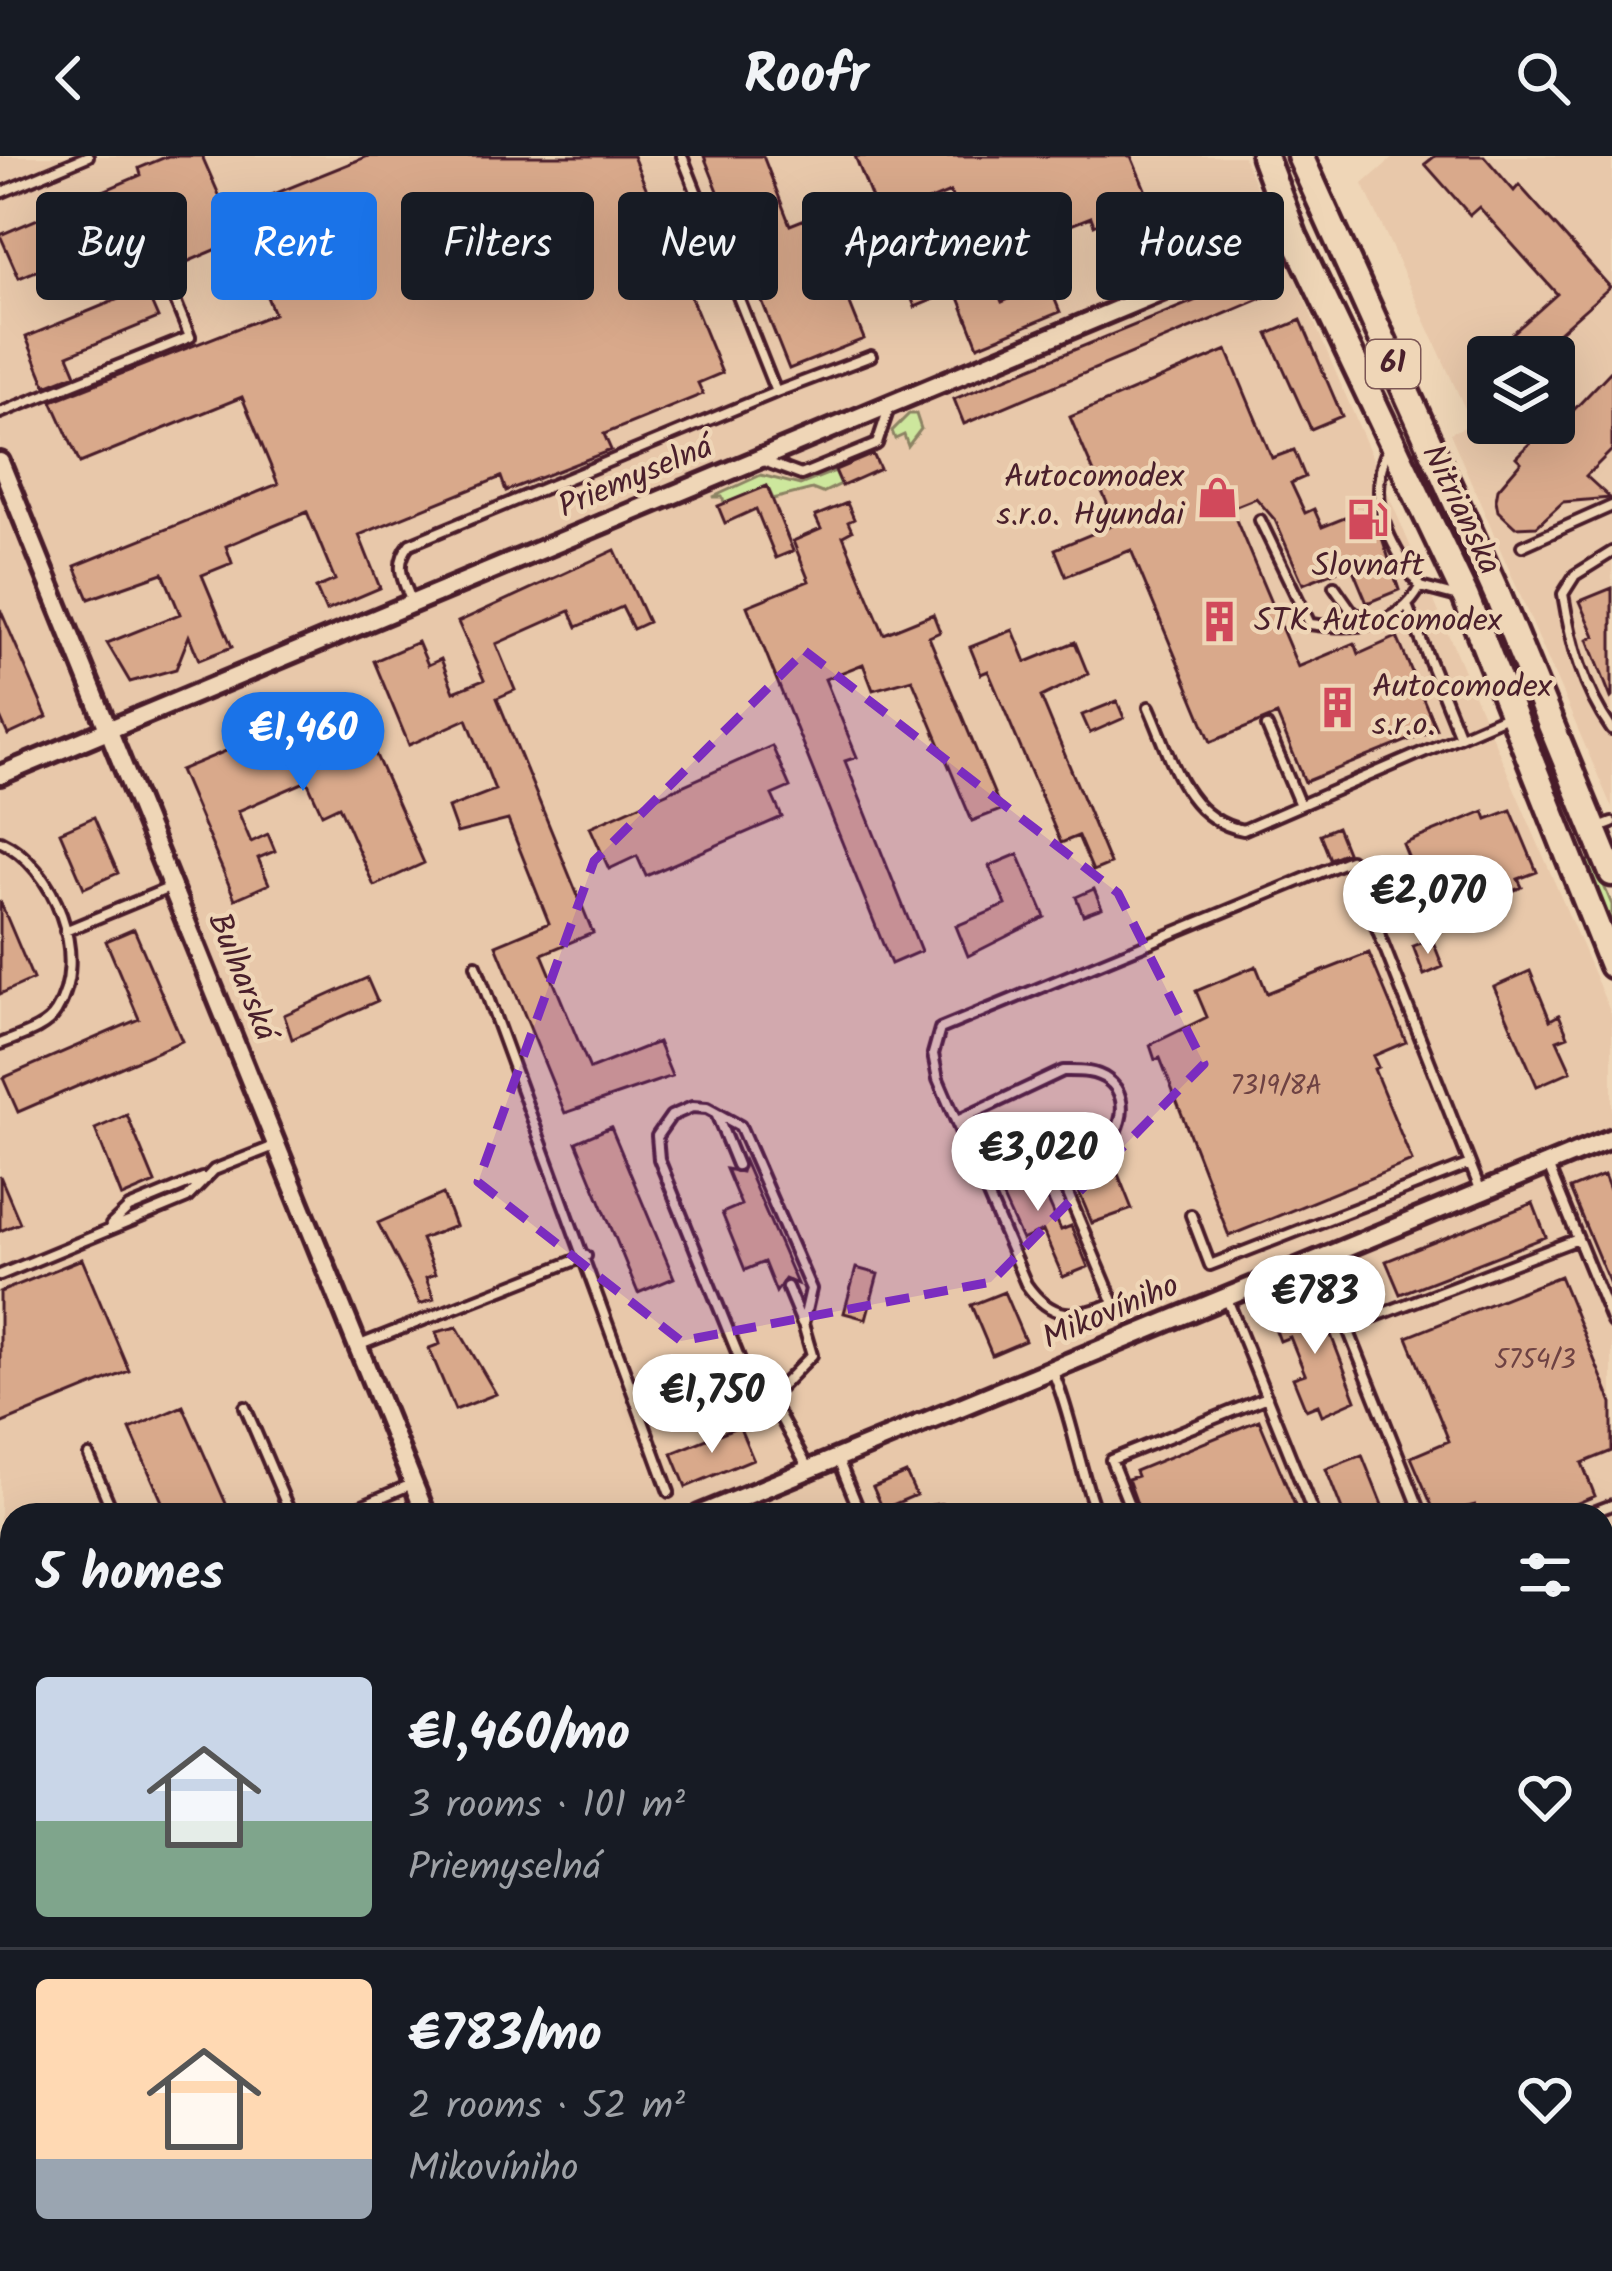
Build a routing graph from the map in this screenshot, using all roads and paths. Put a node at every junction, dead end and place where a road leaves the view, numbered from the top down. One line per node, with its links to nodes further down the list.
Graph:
1 (88, 156): 5 (lane)
2 (682, 156): 10 (lane)
3 (1264, 156): 4 (main road); 6 (main road, Nitrianska / 61)
4 (1310, 161): 6 (main road); 7 (main road, Nitrianska / 61)
5 (0, 194)
6 (1294, 236): 7 (main road); 11 (street, Priemyselná); 13 (main road, Nitrianska / 61)
7 (1336, 239): 34 (main road, Nitrianska / 61)
8 (175, 300): 12 (lane)
9 (871, 356): 10 (lane)
10 (776, 392): 23 (lane)
11 (890, 405): 14 (street, Priemyselná); 14 (lane)
12 (0, 413)
13 (1390, 443): 21 (lane); 22 (main road, Nitrianska / 61)
14 (760, 459): 23 (street, Priemyselná)
15 (0, 462): 29 (street, Bulharská)
16 (1612, 506): 18 (lane)
17 (1260, 520): 25 (lane)
18 (1522, 546)
19 (1612, 552): 30 (lane)
20 (1334, 586): 25 (lane)
21 (1420, 586): 22 (lane); 24 (lane)
22 (1466, 598): 27 (main road, Nitrianska / 61)
23 (412, 603): 29 (street, Priemyselná)
24 (1408, 608): 25 (lane); 31 (lane)
25 (1378, 623)
26 (1149, 707): 33 (lane)
27 (1511, 714): 31 (lane); 40 (main road, Nitrianska / 61)
28 (1267, 727): 33 (lane)
29 (109, 729): 32 (street, Priemyselná); 37 (street, Bulharská)
30 (1612, 730)
31 (1459, 734): 33 (lane)
32 (0, 775)
33 (1299, 803)
34 (1603, 826): 36 (main road, Nitrianska / 61)
35 (0, 841): 38 (lane)
36 (1612, 872)
37 (172, 886): 38 (lane); 45 (street, Bulharská)
38 (65, 931): 41 (lane)
39 (476, 964): 53 (lane)
40 (1612, 965)
41 (0, 1044)
42 (715, 1113): 48 (lane); 59 (lane); 64 (lane)
43 (959, 1120): 46 (lane); 46 (lane); 46 (lane); 47 (lane)
44 (1610, 1143): 49 (street, Mikovíniho)
45 (277, 1145): 55 (lane); 61 (street, Bulharská)
46 (1062, 1158)
47 (1470, 1164): 50 (lane); 51 (lane)
48 (736, 1165)
49 (1547, 1165): 50 (street, Mikovíniho); 52 (lane)
50 (1480, 1191): 54 (street, Mikovíniho)
51 (1191, 1215)
52 (1578, 1239): 58 (lane); 60 (lane)
53 (586, 1256): 61 (lane); 70 (lane)
54 (1320, 1258): 57 (street, Mikovíniho); 60 (lane)
55 (0, 1275)
56 (788, 1287): 59 (lane)
57 (1226, 1297): 62 (street, Mikovíniho); 63 (lane)
58 (1612, 1322)
59 (802, 1324): 64 (lane)
60 (1347, 1327): 80 (lane)
61 (358, 1346): 69 (street, Bulharská)
62 (1052, 1370): 67 (street, Mikovíniho); 77 (lane)
63 (1267, 1397): 78 (lane); 79 (lane)
64 (767, 1401): 68 (lane)
65 (245, 1407): 72 (lane)
66 (89, 1456): 71 (lane)
67 (837, 1458): 68 (street, Mikovíniho); 76 (lane)
68 (808, 1470): 75 (street, Mikovíniho)
69 (414, 1484): 73 (lane); 74 (street, Bulharská)
70 (669, 1492)
71 (109, 1503)
72 (286, 1503)
73 (367, 1503)
74 (421, 1503)
75 (728, 1503)
76 (856, 1503)
77 (1092, 1503)
78 (1128, 1503)
79 (1309, 1503)
80 (1418, 1503)

